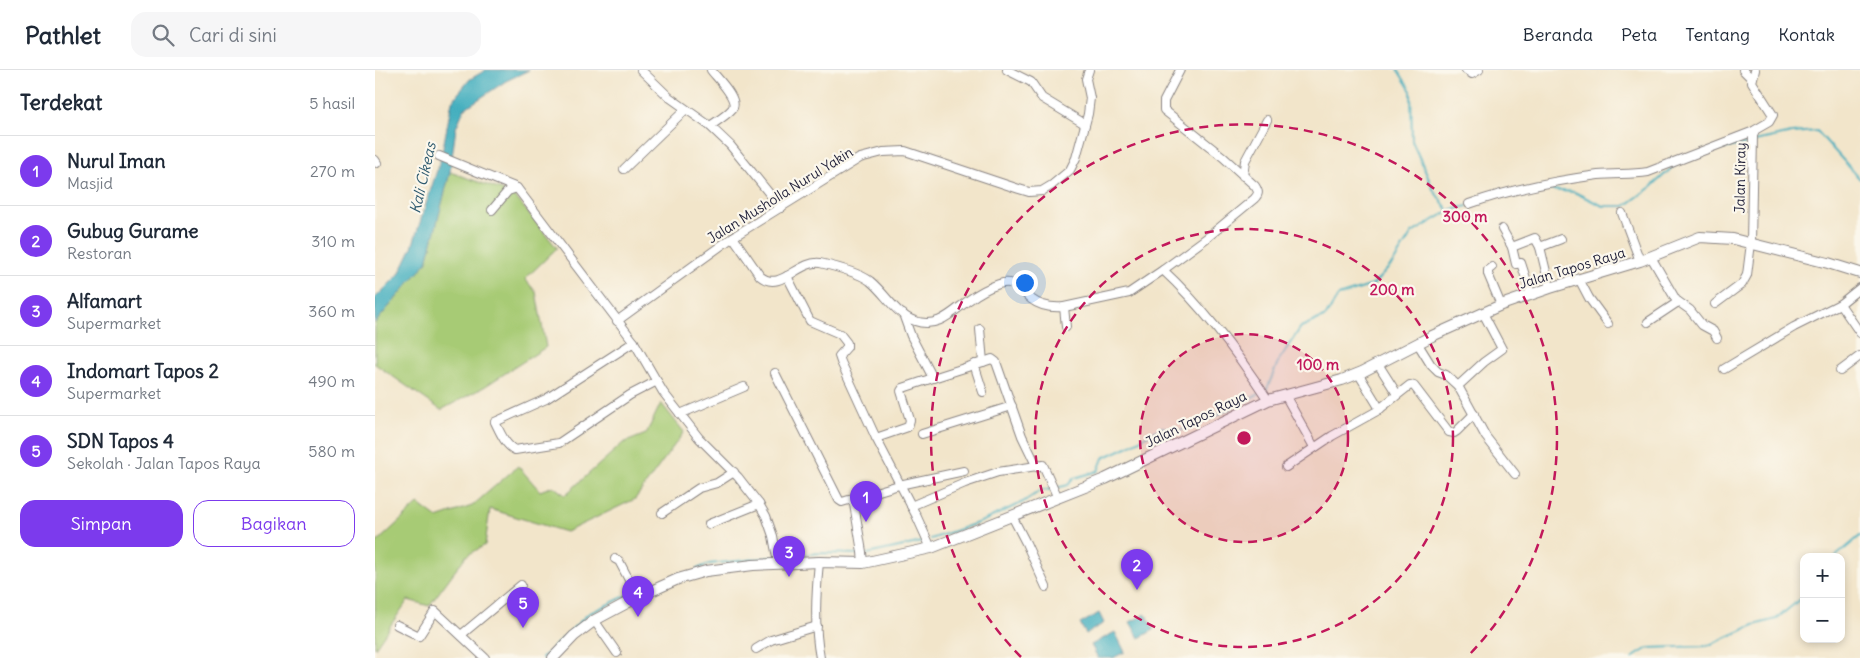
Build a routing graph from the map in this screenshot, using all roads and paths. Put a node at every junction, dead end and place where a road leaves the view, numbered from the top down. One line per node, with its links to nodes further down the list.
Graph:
1 (641, 70): 11 (street)
2 (711, 70): 14 (street)
3 (1007, 70): 13 (street)
4 (1089, 70): 13 (street, Jalan Musholla Nurul Yakin)
5 (1180, 70): 18 (street)
6 (1466, 70): 7 (street)
7 (1479, 70)
8 (1743, 70): 10 (street)
9 (1755, 70): 10 (street)
10 (1752, 79): 15 (street, Jalan Kiray)
11 (685, 110): 14 (street); 17 (street)
12 (1267, 120): 18 (street)
13 (1085, 124): 21 (street, Jalan Musholla Nurul Yakin)
14 (710, 126): 21 (street)
15 (1754, 133): 20 (street); 27 (street, Jalan Kiray)
16 (439, 156): 19 (street)
17 (624, 169)
18 (1243, 176): 33 (street)
19 (517, 188): 22 (street); 47 (street)
20 (1469, 204)
21 (781, 208): 25 (street, Jalan Musholla Nurul Yakin)
22 (492, 210)
23 (1622, 213): 31 (street)
24 (1502, 229): 28 (street)
25 (733, 237): 35 (street); 47 (street, Jalan Musholla Nurul Yakin)
26 (1561, 239): 29 (street)
27 (1751, 243): 30 (main road, Jalan Tapos Raya); 34 (main road, Jalan Tapos Raya); 41 (street, Jalan Kiray)
28 (1512, 247): 29 (street); 39 (street)
29 (1540, 247): 37 (street)
30 (1651, 257): 31 (main road, Jalan Tapos Raya); 40 (street)
31 (1640, 261): 36 (main road, Jalan Tapos Raya)
32 (1491, 267): 43 (street)
33 (1163, 270): 44 (street); 69 (street)
34 (1860, 273)
35 (787, 276): 46 (street); 77 (street)
36 (1579, 280): 37 (main road, Jalan Tapos Raya); 49 (street)
37 (1550, 288): 39 (main road, Jalan Tapos Raya)
38 (1860, 288): 42 (street)
39 (1531, 294): 43 (main road, Jalan Tapos Raya)
40 (1678, 302): 48 (street); 53 (street)
41 (1715, 304)
42 (1840, 304): 52 (street); 60 (street)
43 (1501, 305): 45 (main road, Jalan Tapos Raya)
44 (1064, 307): 46 (street); 50 (street)
45 (1483, 312): 55 (main road, Jalan Tapos Raya); 66 (street)
46 (903, 314): 64 (street)
47 (617, 321): 54 (street)
48 (1648, 322)
49 (1608, 324)
50 (1066, 327)
51 (980, 329): 57 (street)
52 (1860, 333)
53 (1717, 338)
54 (633, 342): 65 (street); 65 (street)
55 (1418, 344): 59 (main road, Jalan Tapos Raya); 66 (street)
56 (1860, 356): 61 (street)
57 (983, 362): 58 (street); 72 (street)
58 (974, 364): 64 (street); 68 (street)
59 (1378, 364): 63 (main road, Jalan Tapos Raya); 70 (street)
60 (1724, 369)
61 (1840, 370)
62 (775, 373): 86 (street)
63 (1358, 373): 71 (main road, Jalan Tapos Raya); 73 (street)
64 (933, 378): 77 (street)
65 (657, 381): 74 (street)
66 (1458, 386): 75 (street)
67 (744, 387): 74 (street)
68 (983, 392)
69 (1263, 393): 71 (main road, Jalan Tapos Raya); 85 (main road, Jalan Tapos Raya)
70 (1397, 394): 73 (street); 75 (street)
71 (1285, 395): 78 (street)
72 (1012, 406): 76 (street); 79 (street)
73 (1380, 409): 78 (street)
74 (680, 414): 82 (street)
75 (1474, 414): 83 (street)
76 (922, 434)
77 (876, 438): 84 (street)
78 (1315, 447): 80 (street)
79 (1037, 467): 85 (street); 88 (street)
80 (1286, 467)
81 (964, 471): 84 (street)
82 (734, 472): 87 (street); 89 (street)
83 (1515, 474)
84 (899, 485): 86 (street); 88 (street)
85 (1055, 492): 90 (main road, Jalan Tapos Raya)
86 (853, 498): 96 (street)
87 (759, 504): 91 (street); 94 (street)
88 (911, 506): 92 (street)
89 (662, 513)
90 (1012, 516): 92 (main road, Jalan Tapos Raya); 98 (street)
91 (709, 524)
92 (931, 548): 96 (main road, Jalan Tapos Raya)
93 (615, 559): 99 (street)
94 (778, 559): 95 (main road, Jalan Tapos Raya); 99 (main road, Jalan Tapos Raya)
95 (819, 562): 96 (main road, Jalan Tapos Raya); 102 (street)
96 (863, 563)
97 (521, 585): 103 (street)
98 (1046, 587)
99 (636, 593): 100 (main road, Jalan Tapos Raya)
100 (594, 620): 105 (street); 107 (main road, Jalan Tapos Raya)
101 (397, 625): 103 (street)
102 (817, 626): 104 (street); 108 (street)
103 (461, 635): 106 (street)
104 (756, 649)
105 (617, 653)
106 (485, 658)
107 (553, 658)
108 (820, 658)

